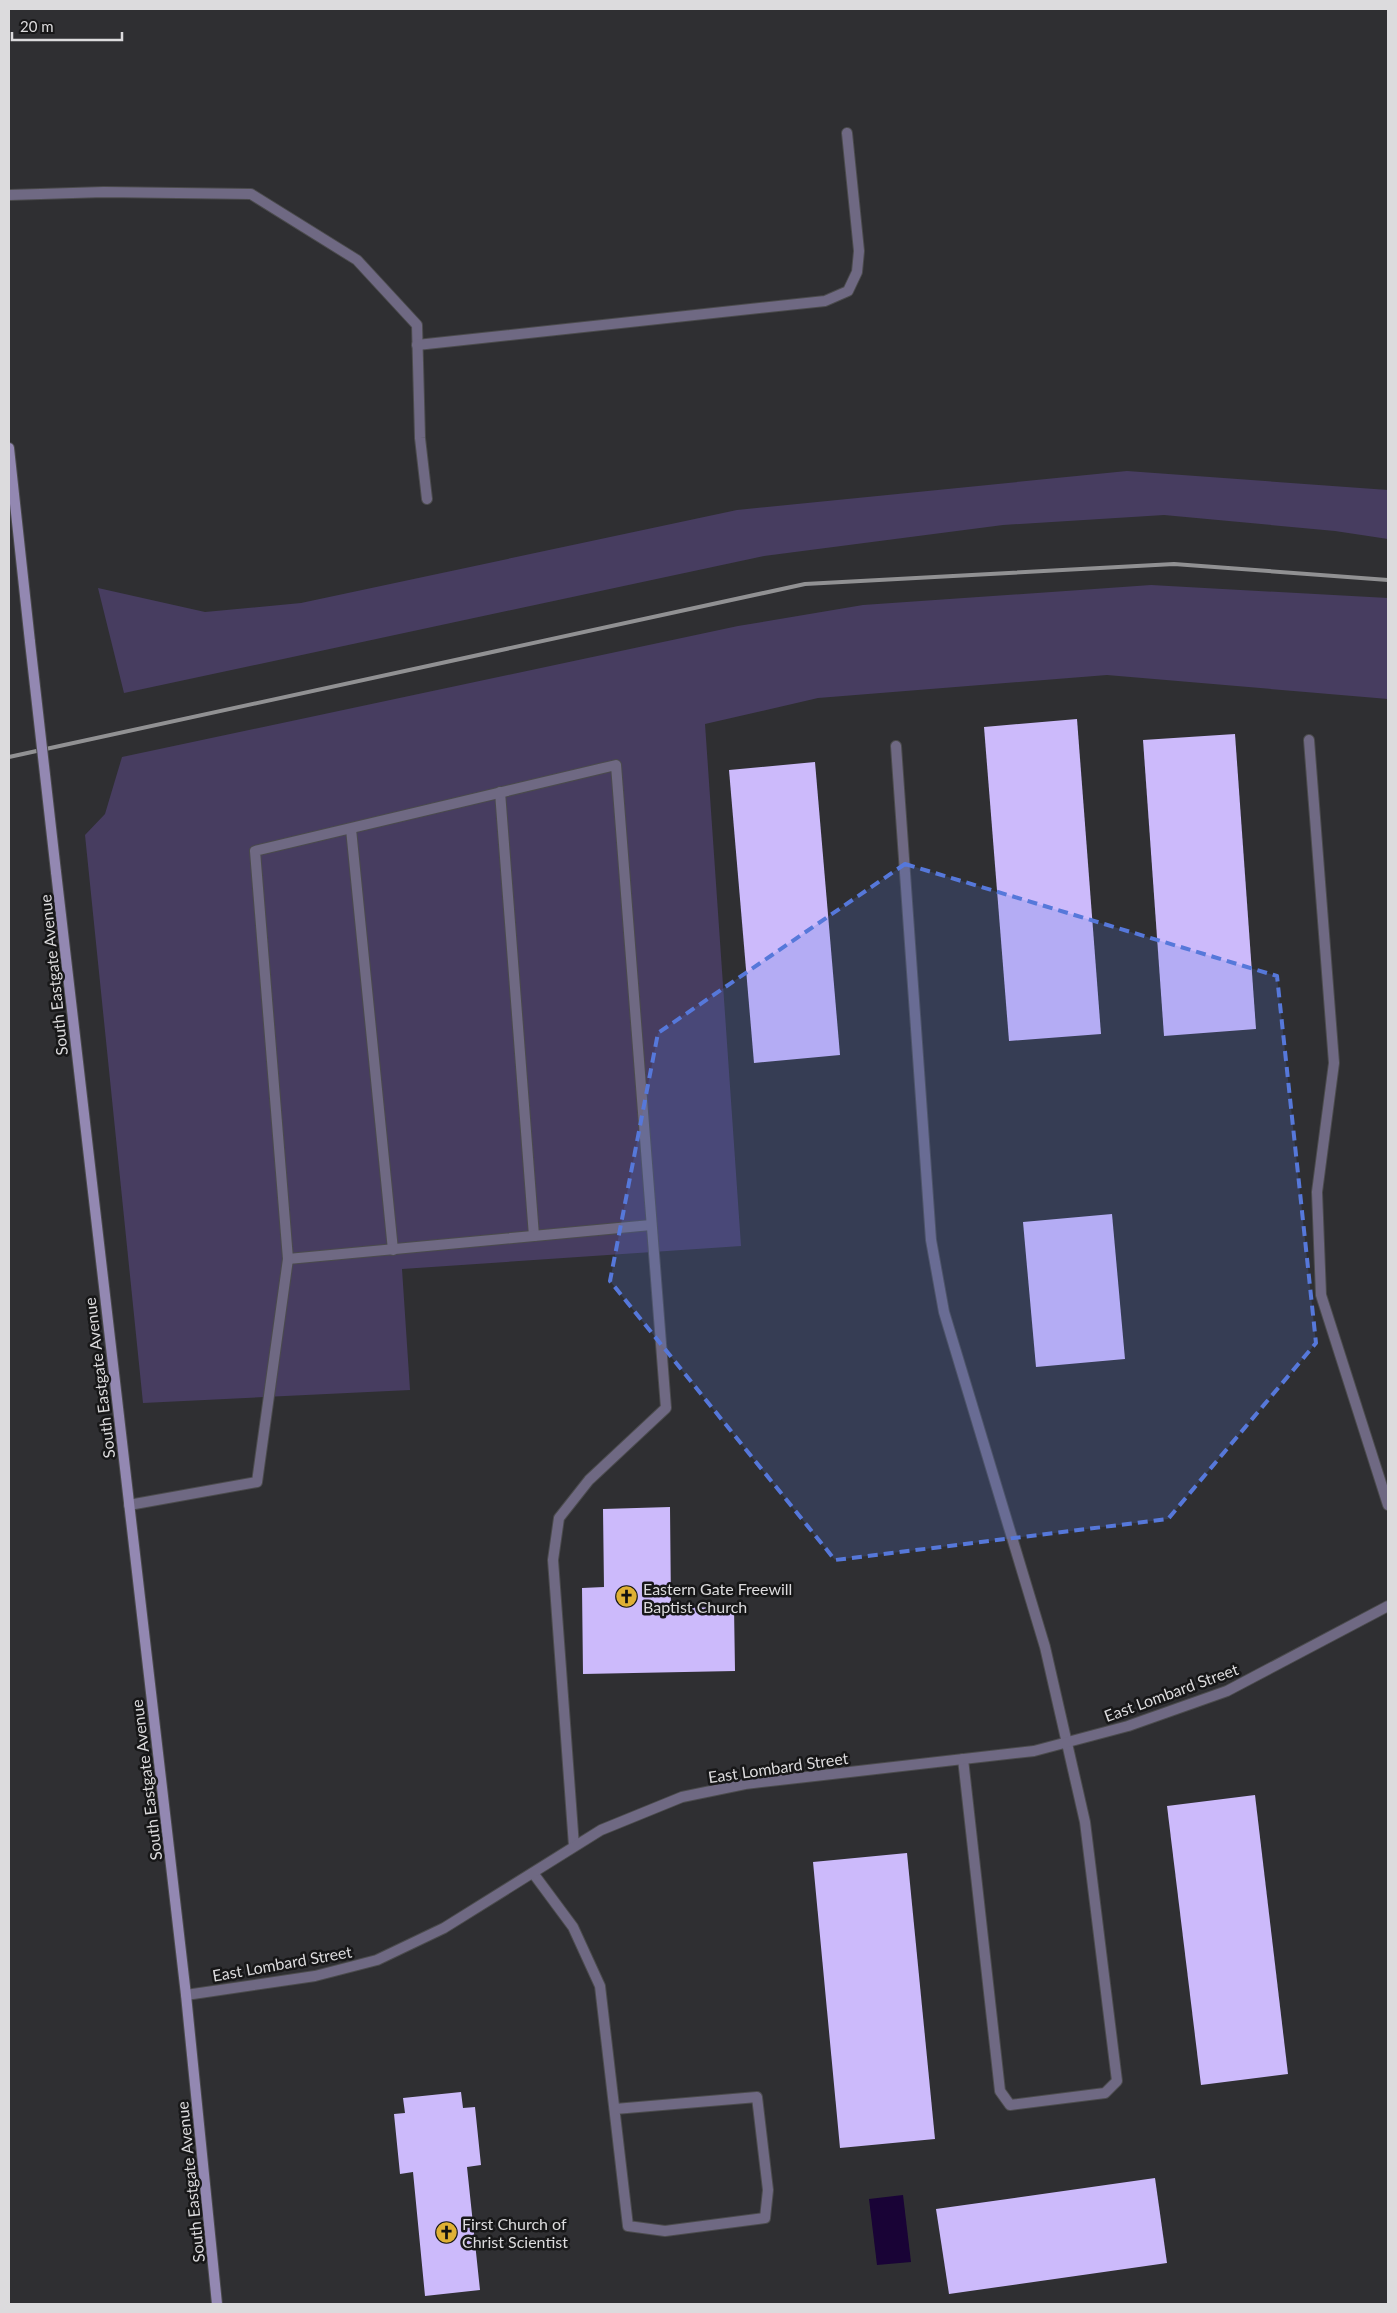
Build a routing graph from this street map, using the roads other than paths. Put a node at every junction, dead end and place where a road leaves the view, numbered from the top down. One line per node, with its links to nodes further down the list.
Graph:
1 (847, 133): 3 (street)
2 (9, 196): 3 (street)
3 (418, 345): 5 (street)
4 (9, 448): 14 (street, South Eastgate Avenue, bridge)
5 (427, 499)
6 (1310, 740): 15 (street)
7 (896, 746): 17 (street)
8 (500, 792): 9 (street); 10 (street); 11 (street)
9 (351, 829): 12 (street); 13 (street)
10 (651, 1225): 11 (street); 19 (street)
11 (534, 1236): 12 (street)
12 (393, 1250): 13 (street)
13 (288, 1259): 14 (street)
14 (129, 1505): 21 (street, South Eastgate Avenue)
15 (1388, 1505)
16 (1388, 1606): 17 (street, East Lombard Street)
17 (1068, 1743): 18 (street, East Lombard Street); 18 (street)
18 (963, 1758): 19 (street, East Lombard Street)
19 (574, 1846): 20 (street, East Lombard Street)
20 (533, 1873): 21 (street, East Lombard Street); 22 (street)
21 (186, 1995): 23 (street, South Eastgate Avenue)
22 (615, 2109): 22 (street)
23 (217, 2304)

